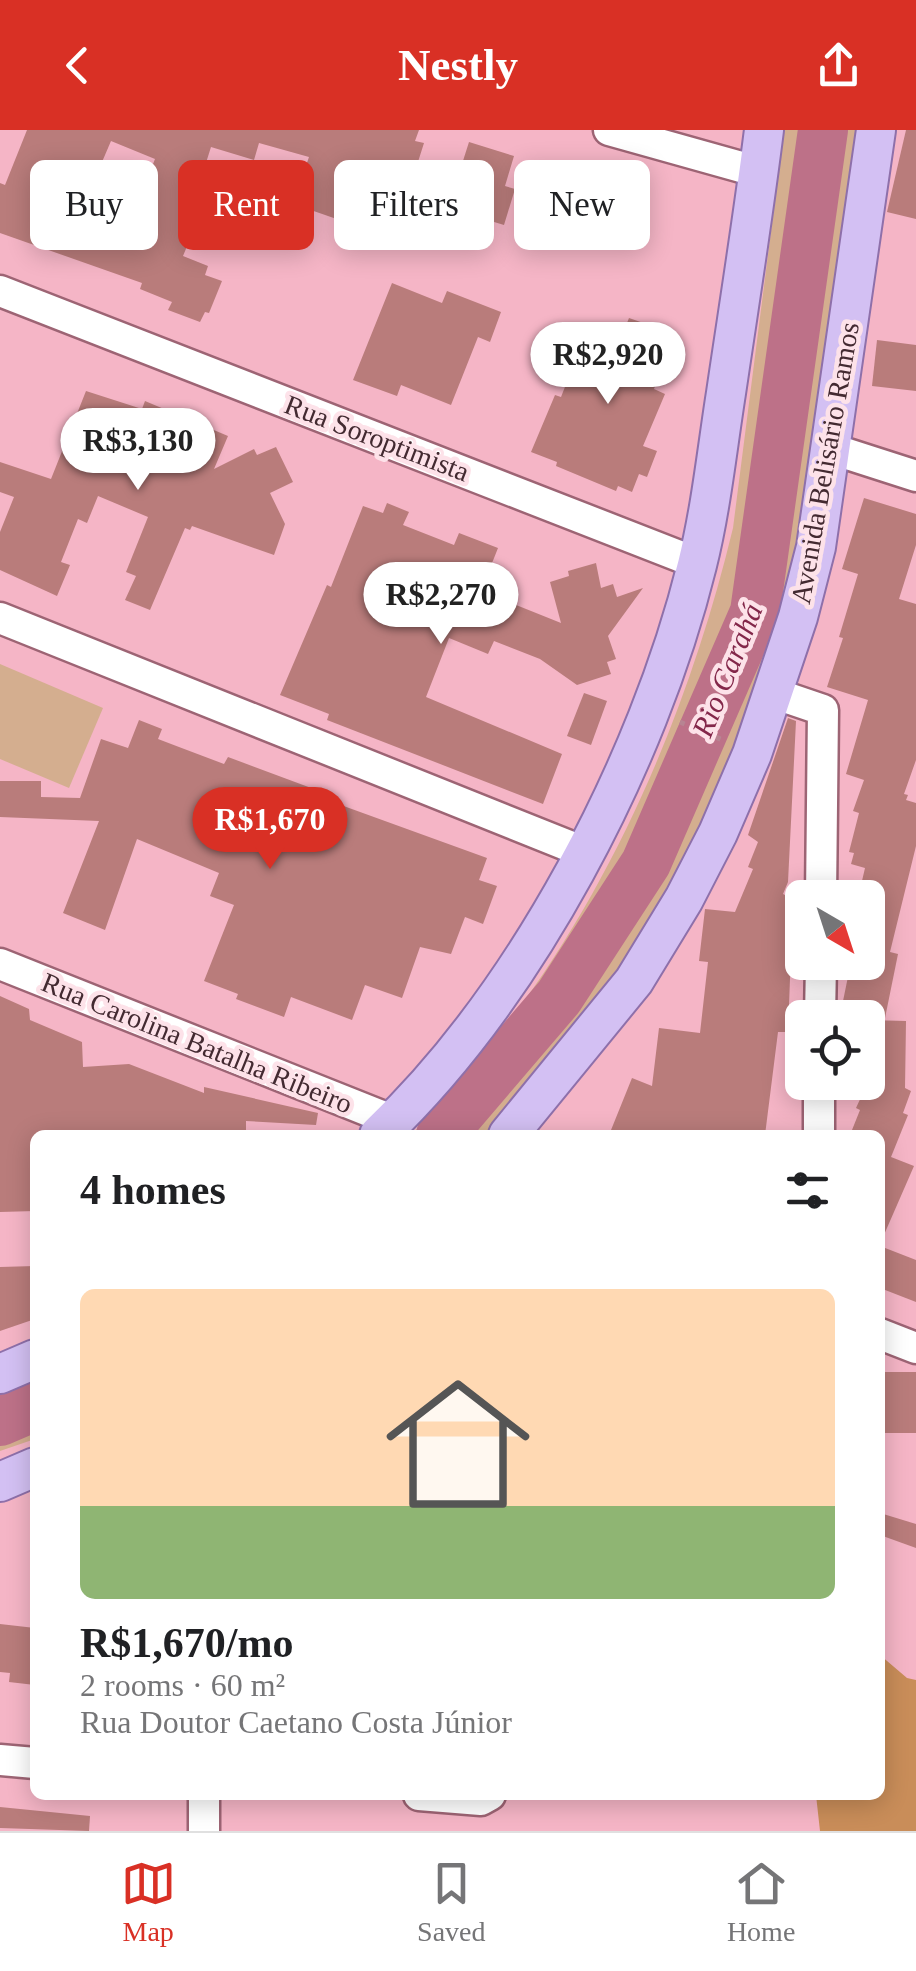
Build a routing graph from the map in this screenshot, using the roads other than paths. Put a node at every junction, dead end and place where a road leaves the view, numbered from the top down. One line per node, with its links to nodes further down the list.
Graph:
1 (609, 130): 4 (street)
2 (764, 130): 4 (main road)
3 (876, 130): 6 (main road, Avenida Belisário Ramos)
4 (759, 172): 8 (main road)
5 (0, 291): 8 (street, Rua Soroptimista)
6 (832, 450): 7 (street); 10 (main road, Avenida Belisário Ramos)
7 (916, 476)
8 (698, 564): 11 (main road)
9 (0, 618): 11 (street)
10 (774, 694): 12 (street); 16 (main road, Avenida Belisário Ramos)
11 (584, 852): 15 (main road)
12 (821, 880)
13 (0, 964): 15 (street, Rua Carolina Batalha Ribeiro)
14 (820, 1100): 17 (street)
15 (386, 1128)
16 (512, 1130)
17 (819, 1130)
18 (885, 1336): 19 (street)
19 (916, 1348)
20 (30, 1362): 21 (main road)
21 (0, 1374)
22 (30, 1469): 23 (main road)
23 (0, 1482)
24 (0, 1760): 25 (street)
25 (30, 1763)
26 (204, 1800): 27 (street)
27 (204, 1831)

